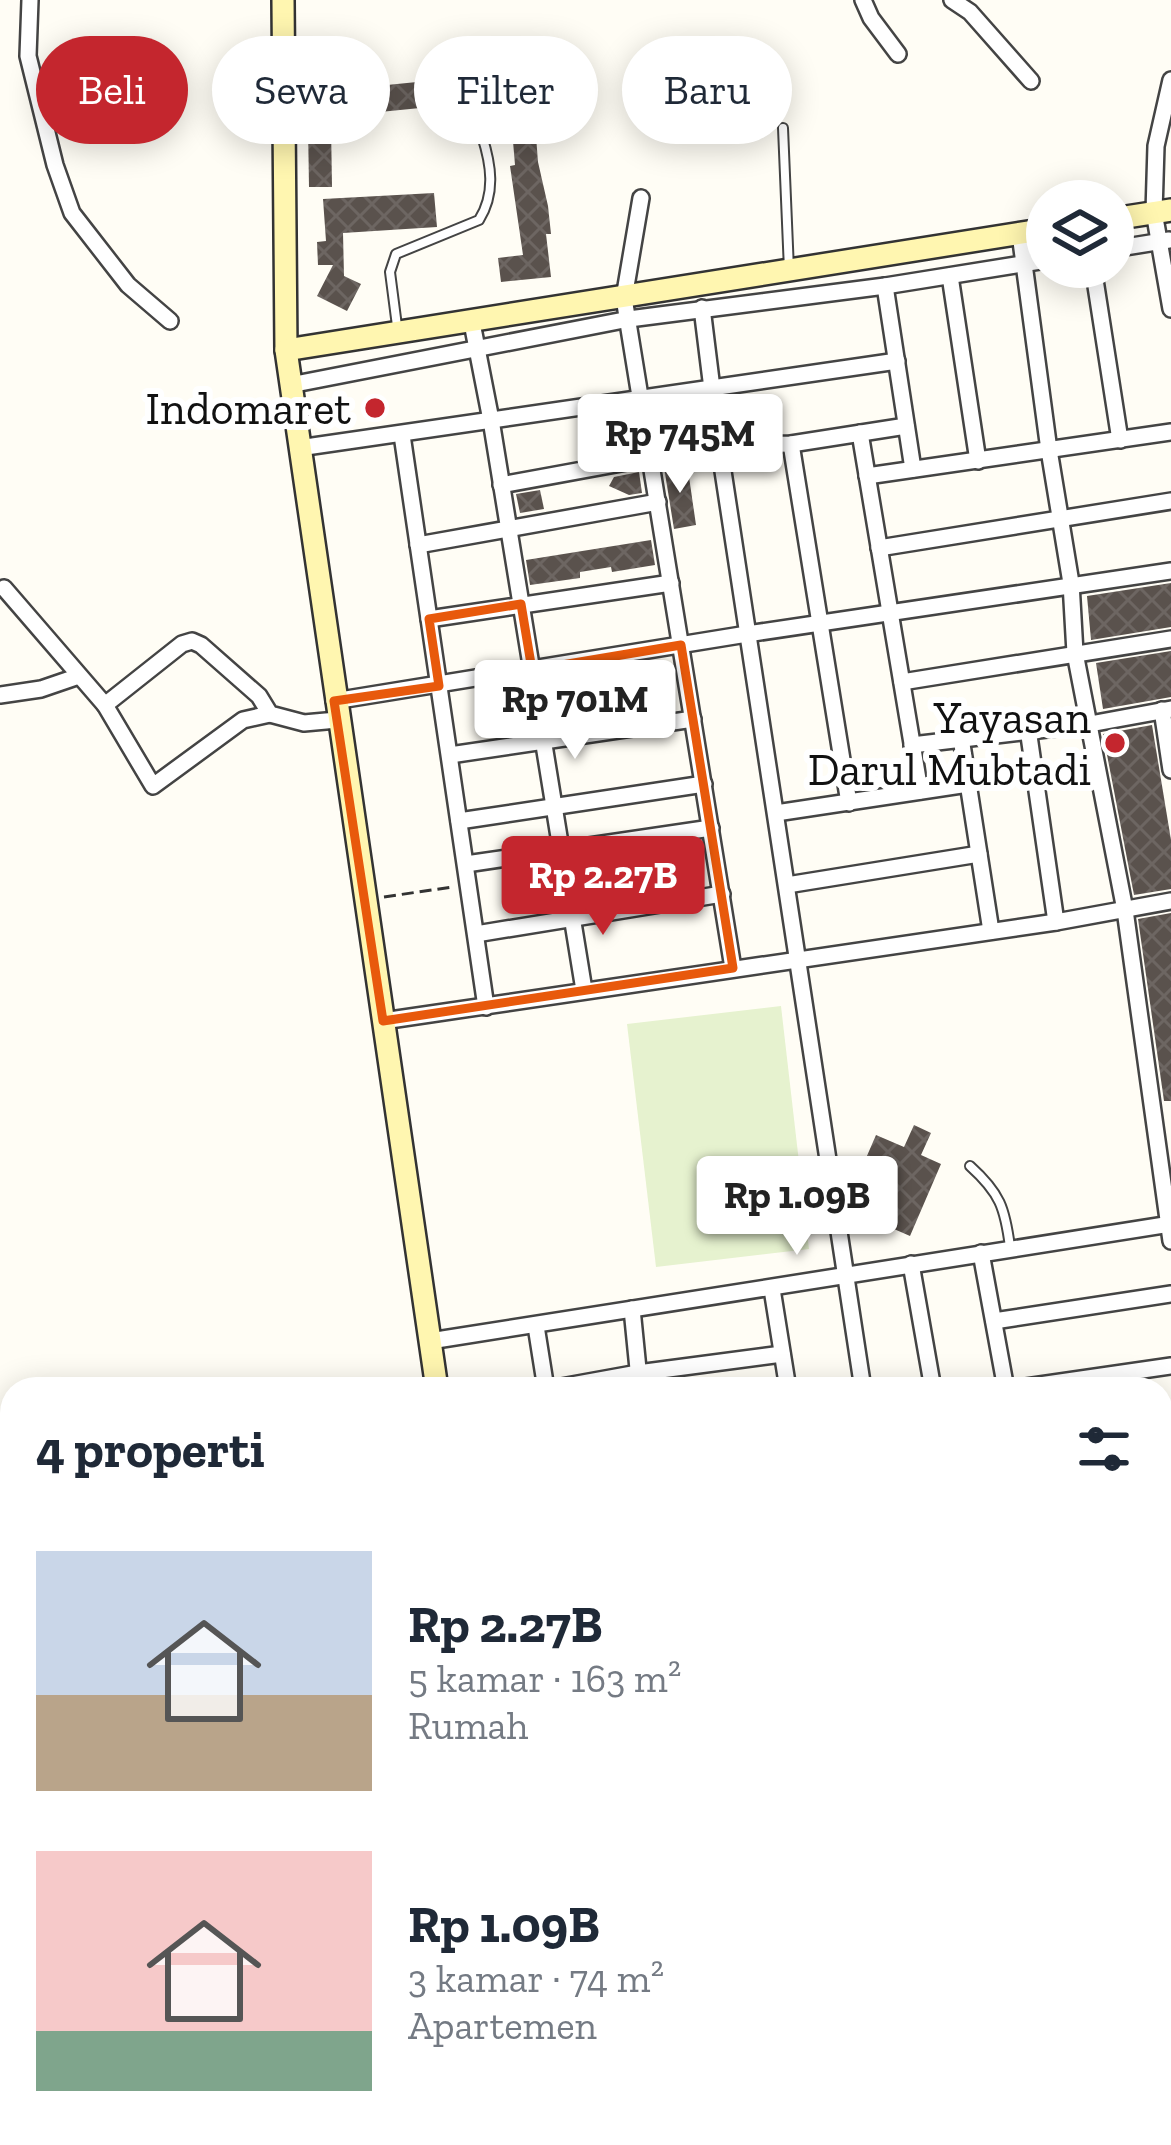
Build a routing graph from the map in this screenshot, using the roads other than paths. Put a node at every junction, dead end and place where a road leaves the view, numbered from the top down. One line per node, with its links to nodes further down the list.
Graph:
1 (30, 0): 25 (street)
2 (283, 0): 29 (street)
3 (863, 0): 5 (street)
4 (952, 0): 7 (street)
5 (898, 54)
6 (1171, 80): 11 (street)
7 (1031, 81)
8 (484, 144): 27 (lane)
9 (784, 144): 18 (lane)
10 (641, 198): 24 (street)
11 (1163, 211): 14 (street)
12 (1026, 233): 13 (street)
13 (1020, 234): 16 (street); 18 (street)
14 (1166, 240): 15 (street); 23 (street)
15 (1134, 245)
16 (1023, 264): 17 (street); 19 (street); 44 (street)
17 (1026, 264)
18 (789, 271): 24 (street)
19 (950, 276): 20 (street); 46 (street)
20 (886, 286): 22 (street); 30 (street)
21 (1096, 288): 40 (street)
22 (702, 308): 24 (street); 33 (street)
23 (1171, 308)
24 (626, 309): 26 (street); 28 (street); 34 (street)
25 (170, 321)
26 (472, 323): 27 (street); 28 (street)
27 (391, 335): 29 (street); 31 (street)
28 (479, 349): 31 (street); 35 (street)
29 (286, 350): 32 (street)
30 (897, 361): 33 (street); 36 (street)
31 (389, 364): 32 (street)
32 (290, 385): 43 (street)
33 (711, 386): 34 (street); 42 (street)
34 (641, 398): 35 (street); 45 (street)
35 (491, 420): 39 (street); 49 (street)
36 (906, 426): 38 (street); 47 (street)
37 (1171, 432): 40 (street)
38 (860, 433): 41 (street); 48 (street)
39 (402, 435): 43 (street); 54 (street)
40 (1120, 440): 44 (street)
41 (791, 444): 42 (street); 63 (street)
42 (719, 445): 45 (street); 64 (street)
43 (299, 448): 74 (street)
44 (1049, 450): 46 (street); 52 (street)
45 (651, 455): 49 (street); 51 (street)
46 (979, 460): 47 (street)
47 (913, 470): 48 (street)
48 (867, 476): 55 (street)
49 (502, 484): 53 (street)
50 (1171, 501): 52 (street)
51 (658, 502): 53 (street); 57 (street)
52 (1060, 522): 55 (street); 58 (street)
53 (509, 528): 54 (street); 60 (street)
54 (418, 545): 62 (street)
55 (880, 548): 61 (street)
56 (1171, 571): 58 (street)
57 (671, 584): 60 (street); 66 (street)
58 (1072, 584): 61 (street); 67 (street)
59 (4, 588): 69 (street)
60 (521, 604): 62 (street); 68 (street)
61 (890, 611): 63 (street); 70 (street)
62 (429, 619): 71 (street)
63 (820, 623): 64 (street); 88 (street)
64 (747, 634): 66 (street); 90 (street)
65 (1171, 639): 67 (street)
66 (681, 645): 68 (street); 77 (street)
67 (1076, 653): 70 (street); 78 (street)
68 (532, 670): 71 (street); 81 (street)
69 (79, 676): 72 (street); 73 (street)
70 (902, 682): 82 (street)
71 (439, 686): 74 (street); 83 (street)
72 (0, 695)
73 (105, 705): 76 (street); 76 (street)
74 (336, 710): 76 (street); 108 (street)
75 (1167, 710): 78 (street); 84 (street)
76 (270, 713)
77 (693, 719): 81 (street); 85 (street)
78 (1090, 724): 79 (street); 99 (street)
79 (1028, 729): 80 (street); 101 (street)
80 (961, 738): 82 (street); 86 (street)
81 (544, 740): 83 (street); 89 (street)
82 (912, 745): 87 (street)
83 (449, 755): 91 (street)
84 (1171, 770)
85 (704, 784): 89 (street); 92 (street)
86 (968, 784): 87 (street); 94 (street)
87 (920, 791): 88 (street)
88 (849, 803): 90 (street)
89 (555, 806): 91 (street); 93 (street)
90 (776, 813): 96 (street)
91 (459, 821): 95 (street)
92 (711, 828): 93 (street); 97 (street)
93 (562, 849): 95 (street); 100 (street)
94 (979, 854): 96 (street); 102 (street)
95 (466, 864): 103 (street)
96 (787, 885): 104 (street)
97 (722, 894): 100 (street); 105 (street)
98 (1171, 901): 99 (street)
99 (1125, 910): 101 (street); 110 (street)
100 (573, 917): 103 (street); 106 (street)
101 (1056, 922): 102 (street)
102 (991, 931): 104 (street)
103 (476, 934): 107 (street)
104 (799, 958): 105 (street); 117 (street)
105 (734, 968): 106 (street)
106 (584, 989): 107 (street)
107 (486, 1006): 108 (street)
108 (383, 1021): 123 (street)
109 (1171, 1083): 110 (street)
110 (1150, 1086): 111 (street)
111 (1165, 1151): 113 (street)
112 (970, 1166): 114 (lane)
113 (1170, 1230): 114 (street)
114 (1010, 1249): 115 (street)
115 (981, 1253): 116 (street); 121 (street)
116 (911, 1264): 117 (street); 132 (street)
117 (846, 1274): 118 (street); 131 (street)
118 (772, 1288): 120 (street); 124 (street)
119 (1171, 1294): 121 (street)
120 (632, 1309): 122 (street); 128 (street)
121 (994, 1321): 133 (street)
122 (536, 1326): 123 (street); 127 (street)
123 (430, 1341): 126 (street)
124 (782, 1354): 129 (street); 130 (street)
125 (1171, 1366): 134 (street)
126 (435, 1377)
127 (546, 1377)
128 (639, 1377)
129 (660, 1377)
130 (786, 1377)
131 (861, 1377)
132 (931, 1377)
133 (1006, 1377)
134 (1134, 1377)

